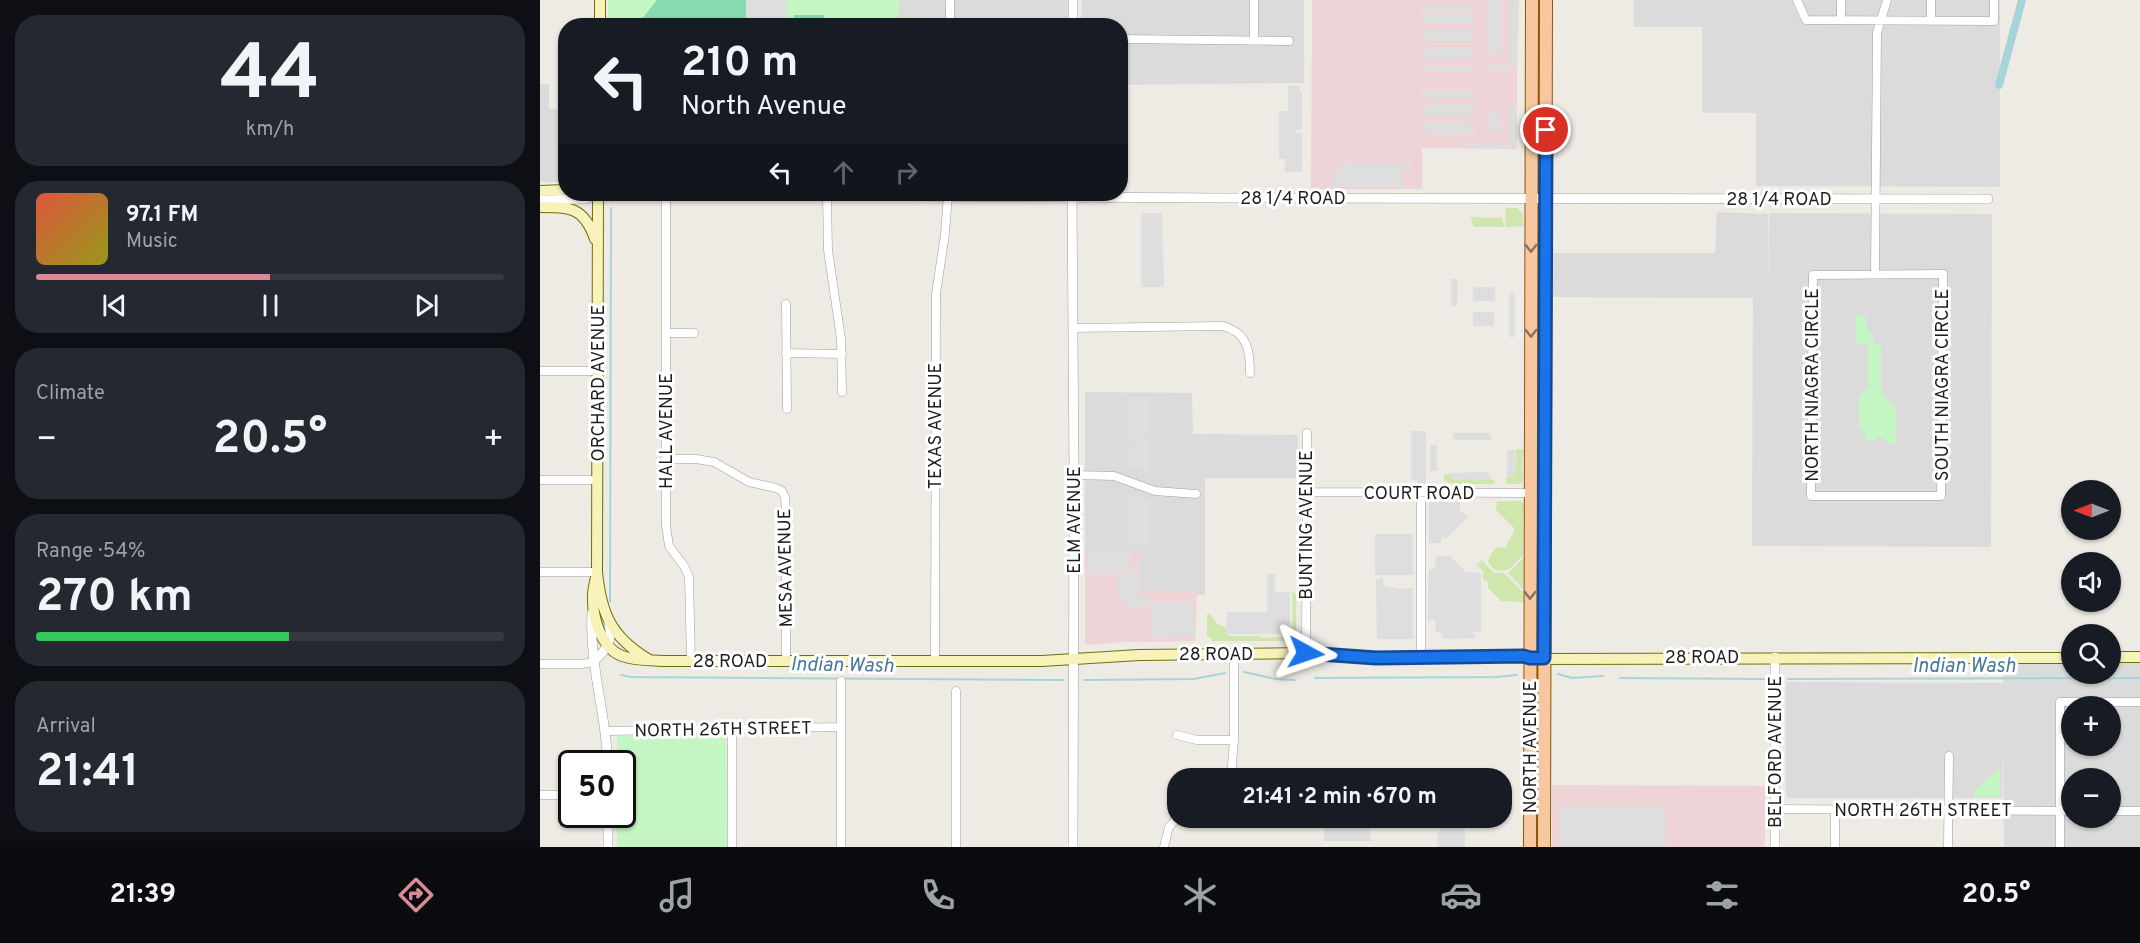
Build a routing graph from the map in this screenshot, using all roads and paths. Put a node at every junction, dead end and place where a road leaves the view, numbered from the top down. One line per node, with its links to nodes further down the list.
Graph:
1 (600, 0): 12 (main road)
2 (950, 0): 13 (street)
3 (1073, 0): 14 (street)
4 (1254, 0): 20 (street)
5 (1532, 0): 15 (main road, NORTH AVENUE)
6 (1546, 0): 23 (main road, NORTH AVENUE)
7 (1797, 0): 16 (street)
8 (1841, 0): 16 (street)
9 (1887, 0): 17 (street)
10 (1931, 0): 18 (street)
11 (1994, 0): 18 (street)
12 (600, 18)
13 (950, 18)
14 (1073, 18)
15 (1532, 18): 22 (main road, NORTH AVENUE); 23 (main road)
16 (1841, 20): 17 (street)
17 (1879, 21): 18 (street); 30 (street)
18 (1931, 21)
19 (1128, 39): 20 (street)
20 (1254, 41): 21 (street)
21 (1289, 41)
22 (1532, 78): 24 (main road); 28 (main road, NORTH AVENUE)
23 (1546, 86): 24 (main road, NORTH AVENUE)
24 (1546, 144): 29 (main road, NORTH AVENUE)
25 (558, 190): 26 (main road)
26 (540, 191)
27 (1128, 196): 28 (street, 28 1/4 ROAD)
28 (1532, 198): 29 (street, 28 1/4 ROAD); 49 (main road, NORTH AVENUE, one-way to 49)
29 (1546, 198): 30 (street, 28 1/4 ROAD); 48 (main road, NORTH AVENUE)
30 (1874, 199): 31 (street, 28 1/4 ROAD); 41 (street)
31 (1988, 199)
32 (540, 200): 33 (street, 28 1/4 ROAD)
33 (558, 200)
34 (598, 201): 40 (main road, ORCHARD AVENUE)
35 (666, 201): 44 (street, HALL AVENUE)
36 (827, 201): 47 (street)
37 (948, 201): 83 (street, TEXAS AVENUE)
38 (1072, 201): 43 (street, ELM AVENUE)
39 (540, 207): 40 (main road)
40 (598, 254): 51 (main road, ORCHARD AVENUE)
41 (1875, 274): 66 (street, NORTH NIAGRA CIRCLE); 66 (street, SOUTH NIAGRA CIRCLE)
42 (786, 304): 46 (street)
43 (1073, 327): 52 (street); 58 (street, ELM AVENUE)
44 (666, 333): 45 (street); 57 (street, HALL AVENUE)
45 (694, 333)
46 (786, 353): 47 (street); 54 (street)
47 (842, 354): 53 (street)
48 (1545, 364): 49 (main road); 61 (main road, NORTH AVENUE)
49 (1531, 368): 55 (main road, NORTH AVENUE)
50 (540, 371): 51 (street)
51 (597, 371): 60 (main road, ORCHARD AVENUE)
52 (1250, 373)
53 (842, 392)
54 (787, 409)
55 (1531, 421): 61 (main road); 64 (main road, NORTH AVENUE)
56 (1307, 433): 62 (street, BUNTING AVENUE)
57 (665, 459): 85 (street, HALL AVENUE); 86 (street, MESA AVENUE)
58 (1074, 475): 65 (street); 84 (street, ELM AVENUE)
59 (540, 480): 60 (street)
60 (597, 480): 69 (main road, ORCHARD AVENUE)
61 (1544, 486): 67 (main road, NORTH AVENUE)
62 (1307, 492): 63 (street, COURT ROAD); 73 (street, BUNTING AVENUE)
63 (1421, 493): 64 (street, COURT ROAD); 78 (street)
64 (1531, 493): 67 (main road); 79 (main road, NORTH AVENUE, one-way to 79)
65 (1196, 494)
66 (1811, 496)
67 (1544, 562): 80 (main road, NORTH AVENUE)
68 (540, 572): 69 (street)
69 (597, 572): 70 (main road, ORCHARD AVENUE); 71 (main road, ORCHARD AVENUE)
70 (593, 595): 72 (main road); 87 (street, ORCHARD AVENUE)
71 (609, 623): 72 (street, ORCHARD AVENUE); 82 (main road)
72 (608, 647): 82 (main road, 28 ROAD); 87 (street)
73 (1306, 653): 74 (main road, 28 ROAD); 78 (main road, 28 ROAD)
74 (1234, 654): 84 (main road, 28 ROAD); 97 (street)
75 (1775, 657): 80 (main road, 28 ROAD); 81 (main road, 28 ROAD); 105 (street, BELFORD AVENUE)
76 (2121, 657): 77 (main road)
77 (2140, 657)
78 (1421, 658): 79 (main road, 28 ROAD)
79 (1530, 658): 80 (main road, 28 ROAD); 92 (main road, NORTH AVENUE)
80 (1544, 658): 101 (main road, NORTH AVENUE)
81 (2061, 658)
82 (649, 659): 85 (main road, 28 ROAD)
83 (935, 660): 84 (main road, 28 ROAD); 86 (main road, 28 ROAD)
84 (1074, 660): 117 (street, ELM AVENUE)
85 (691, 661): 86 (main road, 28 ROAD)
86 (786, 661)
87 (593, 662): 88 (street); 95 (street, ORCHARD AVENUE)
88 (540, 664)
89 (841, 681): 93 (street)
90 (956, 691): 116 (street)
91 (2140, 702): 108 (street)
92 (1530, 717): 101 (main road); 102 (main road, NORTH AVENUE)
93 (841, 727): 94 (street, NORTH 26TH STREET); 115 (street)
94 (732, 729): 95 (street, NORTH 26TH STREET); 114 (street)
95 (606, 730): 98 (street, ORCHARD AVENUE)
96 (1177, 735): 97 (street)
97 (1234, 740): 100 (street)
98 (607, 750)
99 (1949, 756): 107 (street)
100 (1232, 768)
101 (1544, 779): 120 (main road, NORTH AVENUE)
102 (1530, 784): 119 (main road, NORTH AVENUE); 120 (main road)
103 (540, 795): 104 (street)
104 (558, 795)
105 (1775, 809): 106 (street, NORTH 26TH STREET); 121 (street, BELFORD AVENUE)
106 (1835, 810): 107 (street, NORTH 26TH STREET); 122 (street)
107 (1948, 810): 108 (street, NORTH 26TH STREET); 123 (street)
108 (2060, 811): 124 (street)
109 (2121, 811): 110 (street)
110 (2140, 811)
111 (608, 828): 113 (street)
112 (1168, 828): 118 (street)
113 (608, 847)
114 (732, 847)
115 (841, 847)
116 (956, 847)
117 (1073, 847)
118 (1164, 847)
119 (1530, 847)
120 (1543, 847)
121 (1775, 847)
122 (1835, 847)
123 (1948, 847)
124 (2060, 847)

